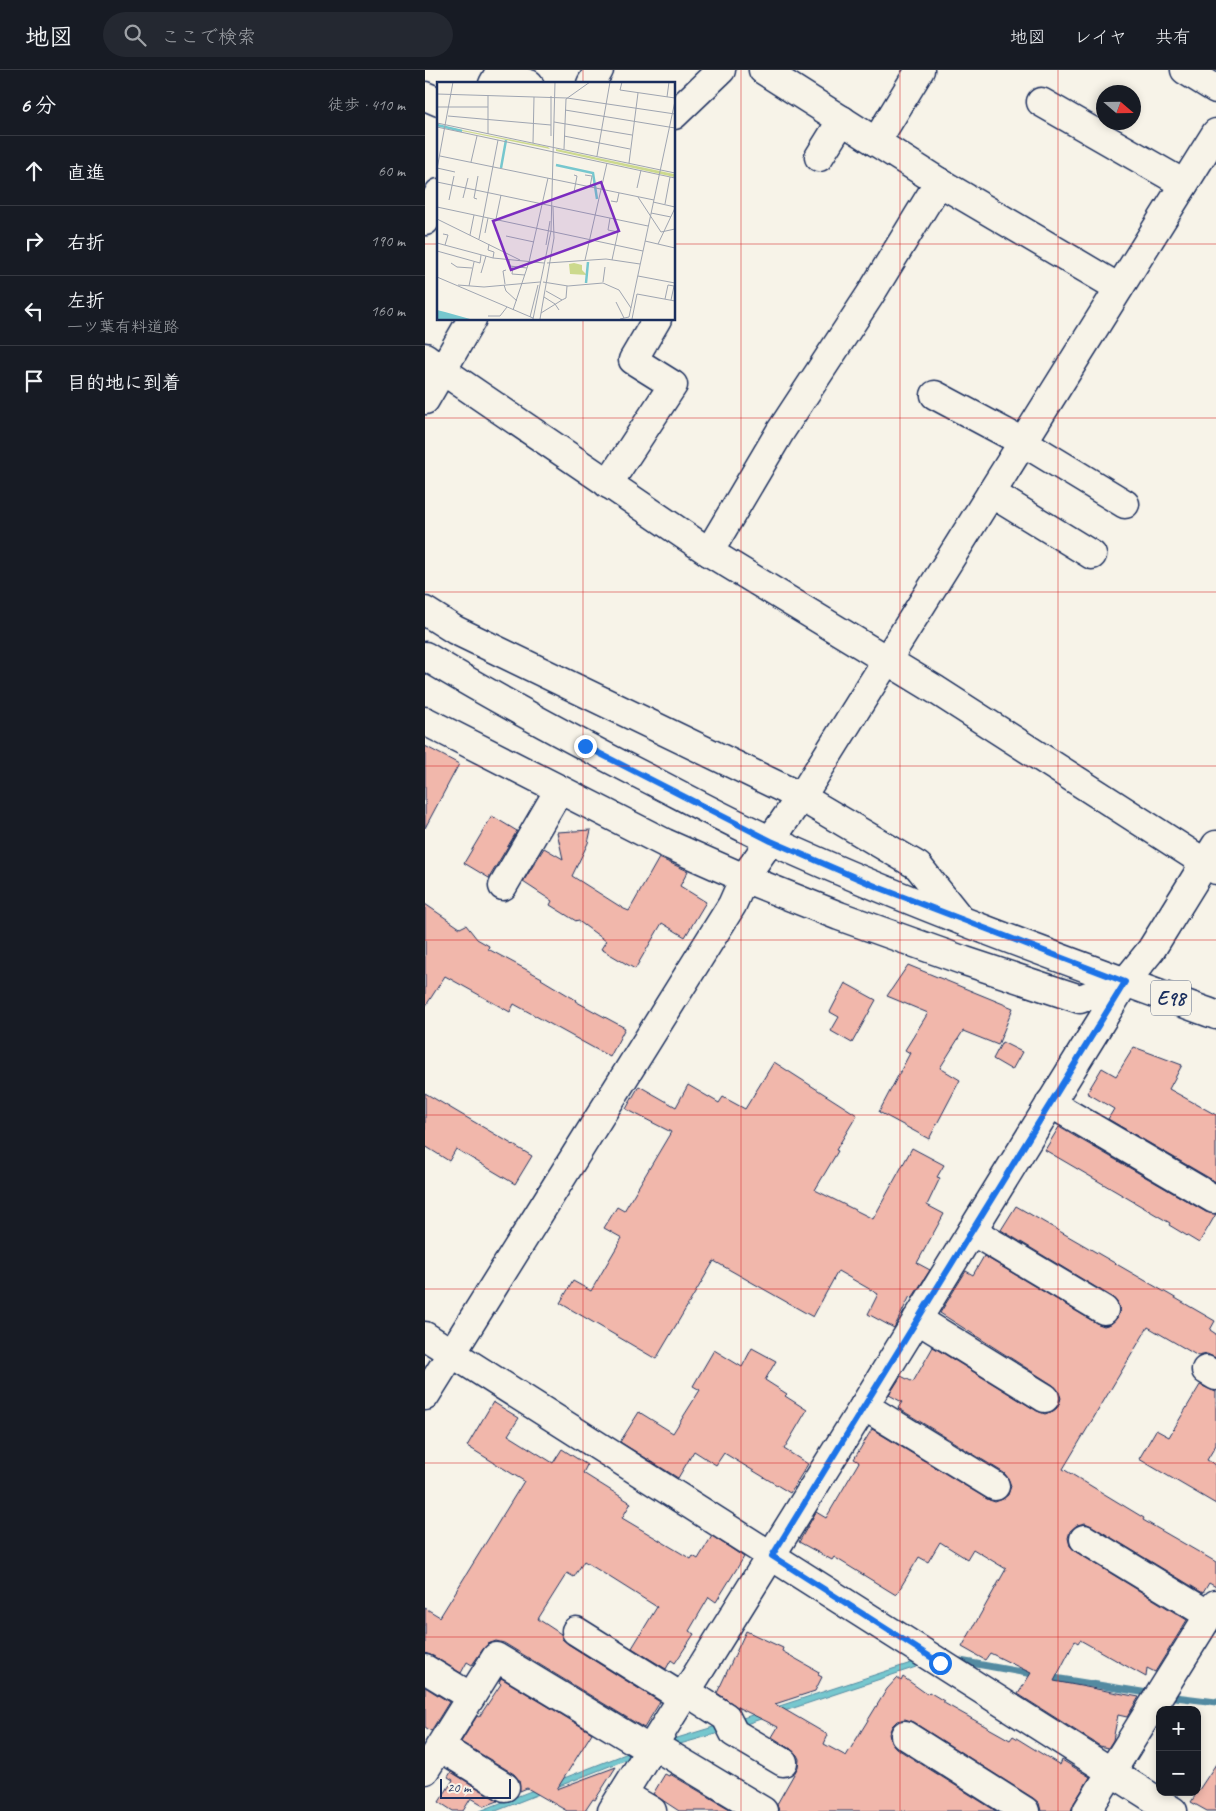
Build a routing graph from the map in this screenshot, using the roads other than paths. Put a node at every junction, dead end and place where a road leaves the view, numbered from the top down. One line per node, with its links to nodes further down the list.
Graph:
1 (599, 70): 8 (street)
2 (721, 70): 13 (street)
3 (763, 70): 14 (street)
4 (920, 70): 16 (street)
5 (1185, 70): 9 (street)
6 (494, 82): 7 (street)
7 (523, 82)
8 (592, 82)
9 (1216, 89)
10 (425, 96): 11 (street)
11 (437, 101)
12 (1041, 102): 19 (street)
13 (675, 114)
14 (842, 120): 16 (street); 17 (street)
15 (1216, 133): 19 (street)
16 (876, 142): 18 (street)
17 (819, 157)
18 (939, 182): 22 (street); 32 (street)
19 (1184, 184): 22 (street)
20 (437, 197): 21 (street)
21 (425, 221)
22 (1119, 288): 28 (street)
23 (471, 320): 25 (street)
24 (656, 320): 29 (street)
25 (433, 364): 27 (street); 29 (street)
26 (935, 395): 28 (street)
27 (425, 400)
28 (1023, 442): 30 (street); 31 (street)
29 (608, 484): 32 (street)
30 (991, 493): 33 (street); 36 (street)
31 (1125, 504)
32 (709, 552): 36 (street)
33 (1092, 555)
34 (425, 611): 39 (street)
35 (425, 656): 40 (street, E98)
36 (886, 661): 39 (street); 41 (street)
37 (425, 721): 38 (street)
38 (559, 790): 42 (street); 43 (street)
39 (801, 797): 40 (street); 44 (street)
40 (771, 841): 42 (street); 44 (street, E98)
41 (1212, 859): 45 (street)
42 (744, 878): 45 (street); 53 (street)
43 (503, 886)
44 (961, 920): 45 (street, E98)
45 (1125, 982): 46 (street, E98); 47 (street)
46 (1216, 1014)
47 (1050, 1104): 48 (street); 49 (street)
48 (1214, 1199)
49 (972, 1231): 50 (street); 51 (street)
50 (1105, 1310)
51 (917, 1320): 55 (street); 56 (street)
52 (425, 1336): 53 (street)
53 (452, 1353): 54 (street); 59 (street)
54 (425, 1396)
55 (1045, 1398)
56 (864, 1406): 57 (street); 59 (street)
57 (995, 1486)
58 (1084, 1539): 60 (street)
59 (772, 1556): 63 (street); 70 (street)
60 (1211, 1620): 70 (street)
61 (576, 1631): 63 (street)
62 (425, 1669): 64 (street)
63 (685, 1695): 67 (street); 68 (street)
64 (471, 1697): 66 (street); 67 (street)
65 (905, 1735): 75 (street)
66 (440, 1747): 69 (street); 71 (street)
67 (652, 1748): 72 (street); 74 (street)
68 (783, 1762)
69 (425, 1770)
70 (1112, 1772): 76 (street); 77 (street)
71 (505, 1787)
72 (618, 1802): 73 (street)
73 (652, 1811)
74 (763, 1811)
75 (1025, 1811)
76 (1087, 1811)
77 (1173, 1811)

